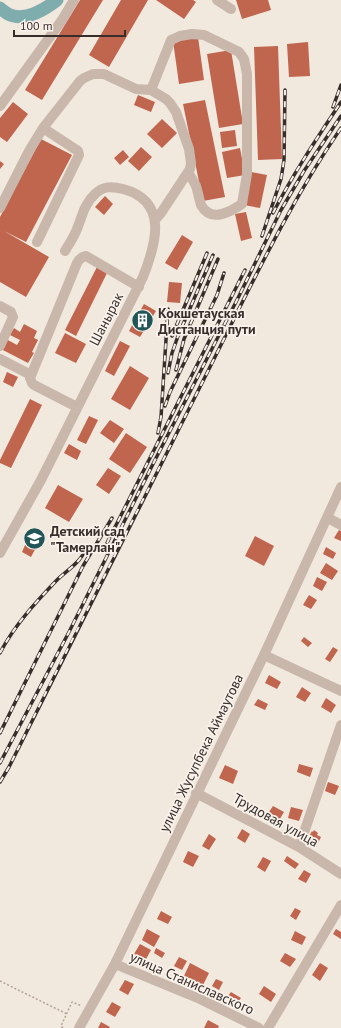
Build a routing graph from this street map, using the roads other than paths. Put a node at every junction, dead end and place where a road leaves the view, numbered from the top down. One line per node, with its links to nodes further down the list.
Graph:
1 (74, 0): 5 (street)
2 (217, 0): 3 (street)
3 (232, 9)
4 (151, 90): 6 (street); 7 (street); 7 (street)
5 (0, 106)
6 (44, 128): 8 (street); 10 (street)
7 (188, 172): 9 (street)
8 (0, 208)
9 (155, 220): 11 (street, Шанырак); 12 (street, Шанырак)
10 (37, 242)
11 (65, 251)
12 (139, 287): 16 (street); 17 (street, Шанырак)
13 (0, 306): 14 (street)
14 (0, 346)
15 (0, 359): 16 (street)
16 (31, 375): 17 (street)
17 (77, 407): 21 (street, Шанырак)
18 (341, 487): 19 (street, улица Жусупбека Аймаутова)
19 (328, 518): 20 (street); 22 (street, улица Жусупбека Аймаутова)
20 (341, 524)
21 (0, 553)
22 (264, 655): 23 (street); 25 (street, улица Жусупбека Аймаутова)
23 (341, 691)
24 (341, 725): 26 (street)
25 (196, 793): 26 (street, Трудовая улица); 29 (street, улица Жусупбека Аймаутова)
26 (299, 847): 27 (street, Трудовая улица)
27 (341, 874)
28 (341, 906): 32 (street)
29 (115, 964): 30 (street, улица Жусупбека Аймаутова); 31 (street, улица Станиславского)
30 (79, 1028)
31 (259, 1028)
32 (268, 1028)

